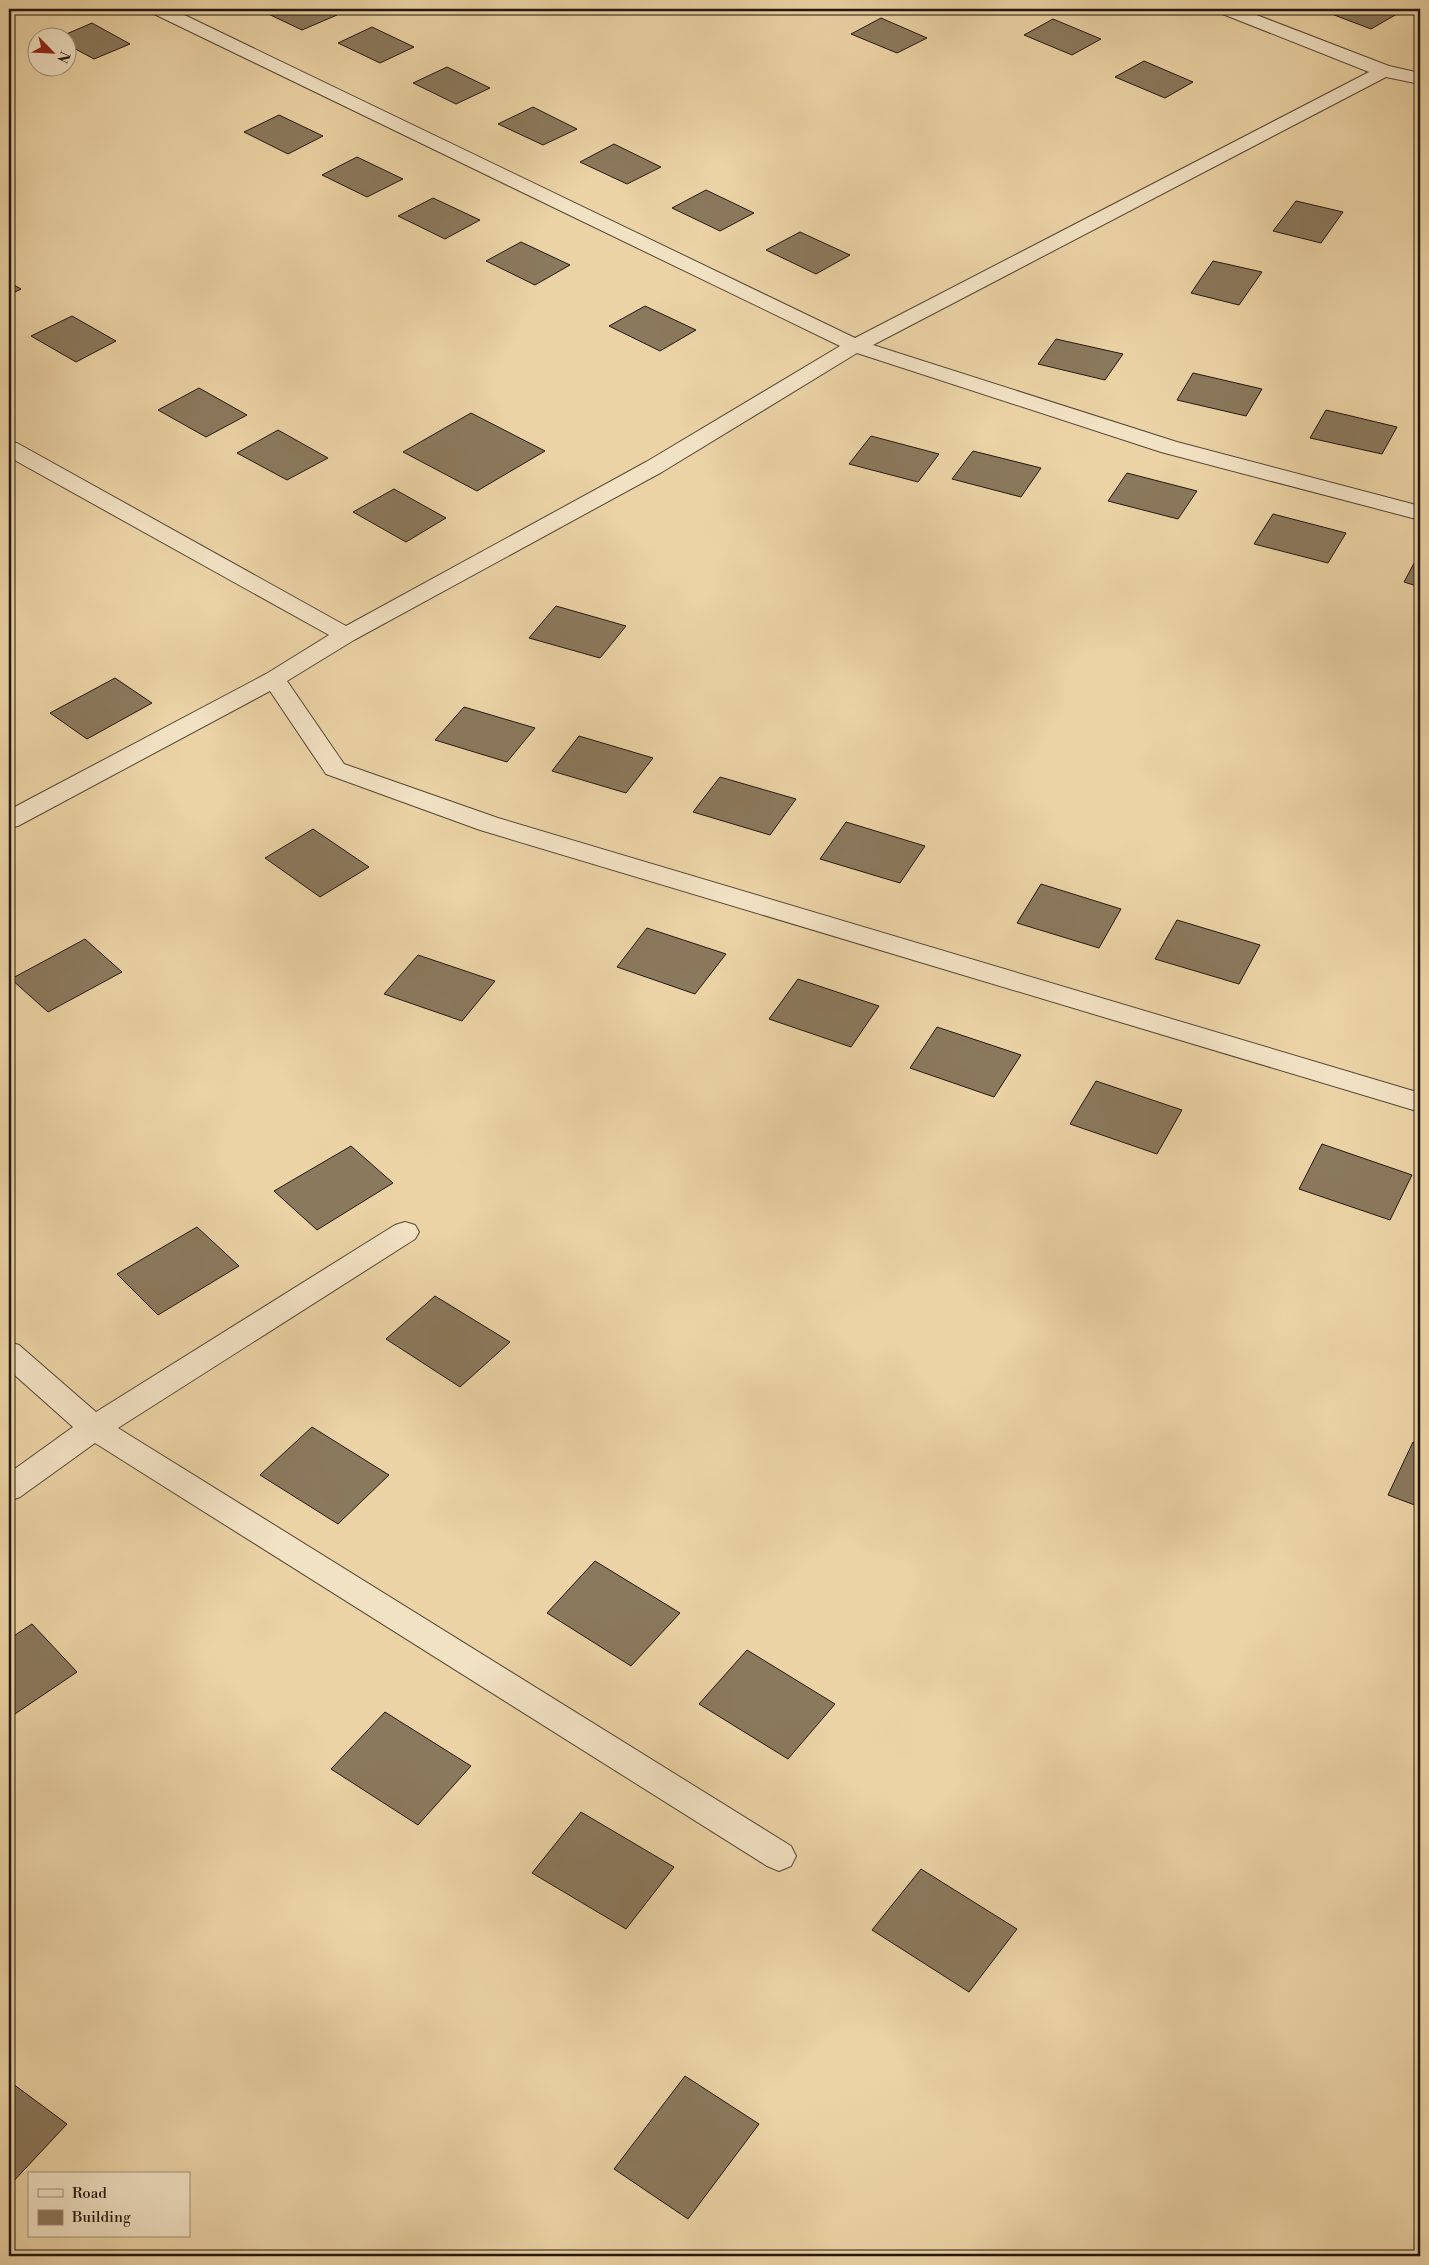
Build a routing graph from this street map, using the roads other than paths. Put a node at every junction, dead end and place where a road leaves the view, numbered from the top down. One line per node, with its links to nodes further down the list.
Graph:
1 (158, 9): 5 (street)
2 (1226, 9): 3 (street)
3 (1384, 70): 4 (street); 5 (street)
4 (1420, 78)
5 (855, 346): 7 (street); 8 (street)
6 (9, 448): 8 (street)
7 (1420, 513)
8 (346, 635): 9 (street)
9 (274, 679): 10 (street); 11 (street)
10 (9, 820)
11 (1420, 1103)
12 (405, 1232): 14 (street)
13 (9, 1353): 14 (street)
14 (94, 1428): 15 (street); 16 (street)
15 (9, 1489)
16 (780, 1856)

